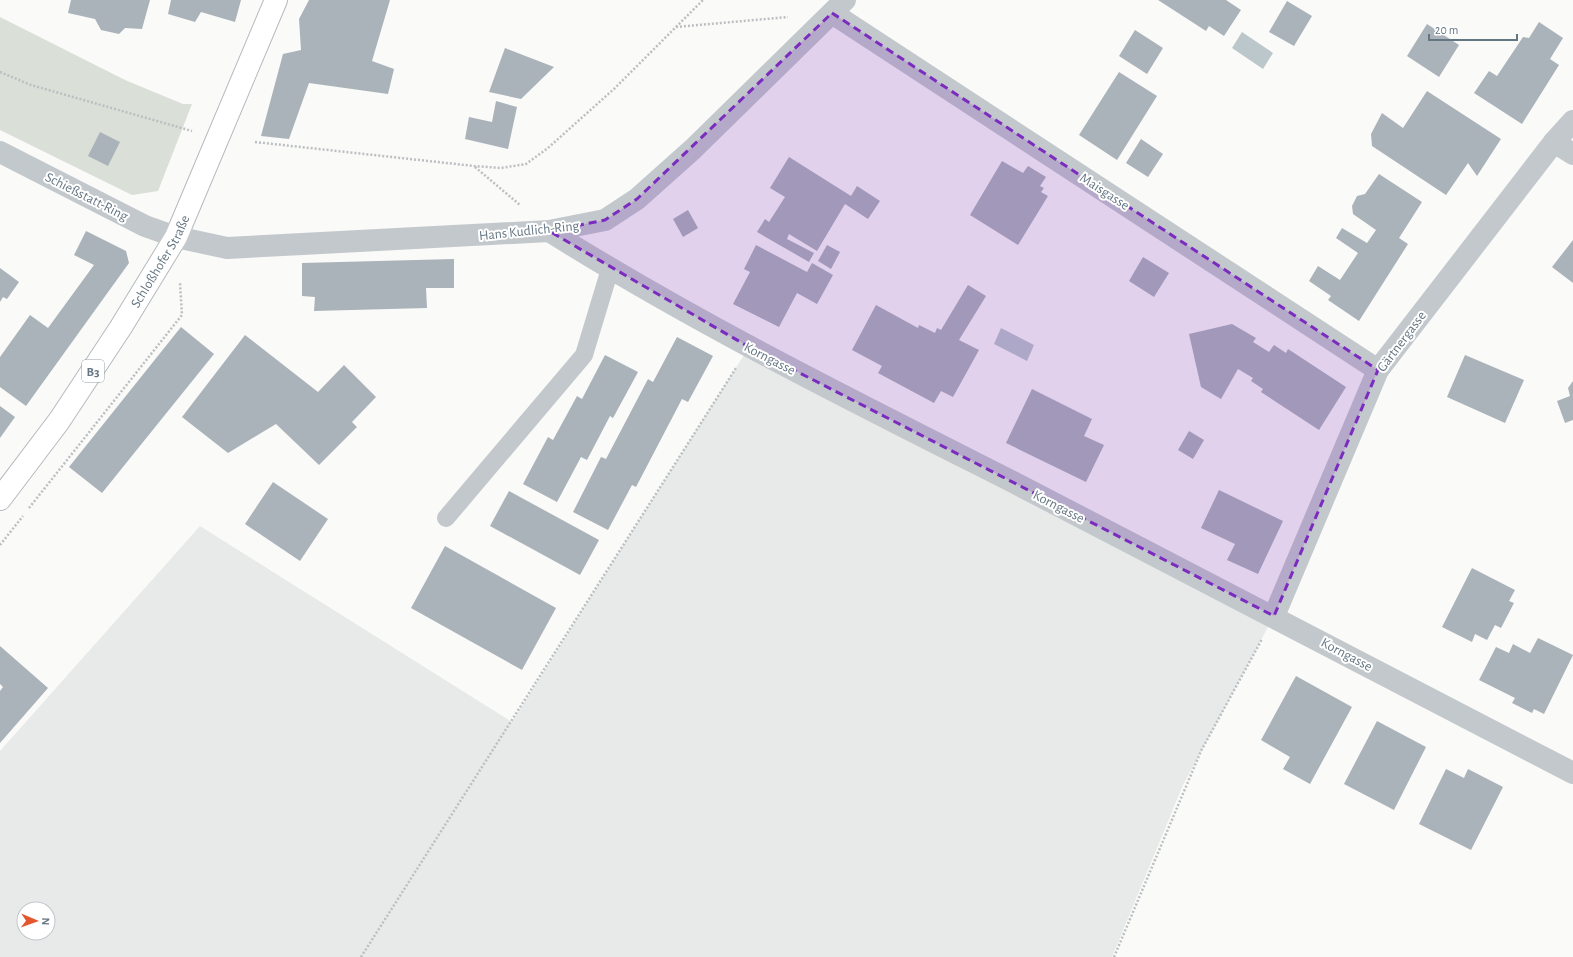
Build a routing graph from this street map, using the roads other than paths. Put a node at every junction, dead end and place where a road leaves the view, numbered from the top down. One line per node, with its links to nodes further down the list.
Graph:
1 (276, 0): 8 (main road, Schloßhofer Straße / B3)
2 (838, 6): 7 (street, Hans Kudlich-Ring); 10 (street, Maisgasse)
3 (1573, 121): 4 (street, Gärtnergasse)
4 (1554, 142): 6 (street); 10 (street, Gärtnergasse)
5 (0, 152): 8 (street, Schießstatt-Ring)
6 (1573, 154)
7 (549, 231): 8 (street, Hans Kudlich-Ring); 9 (street, Korngasse)
8 (176, 237): 11 (main road, Schloßhofer Straße / B3)
9 (610, 269): 12 (lane); 13 (street, Korngasse)
10 (1378, 370): 13 (street, Gärtnergasse)
11 (0, 499)
12 (446, 518)
13 (1274, 616): 14 (street, Korngasse)
14 (1573, 773)

